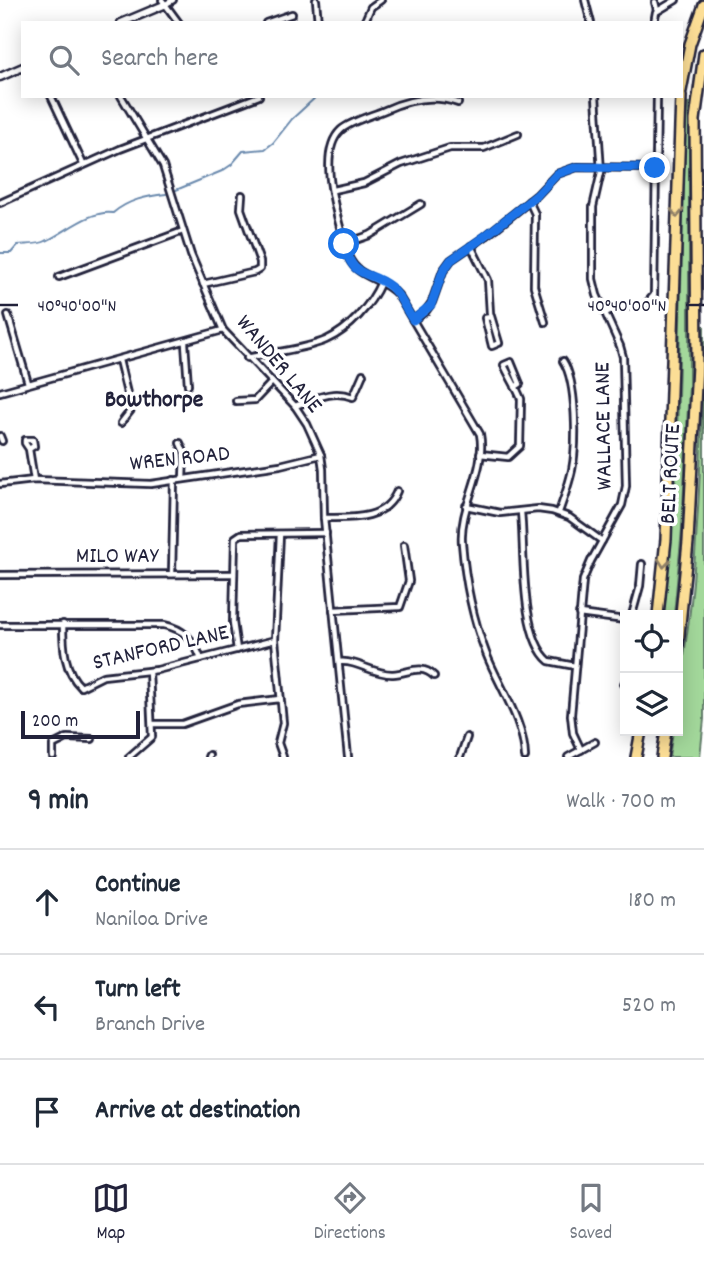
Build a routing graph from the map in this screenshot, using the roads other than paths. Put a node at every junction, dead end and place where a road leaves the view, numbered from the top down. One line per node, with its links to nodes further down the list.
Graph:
1 (173, 0): 7 (street)
2 (316, 0): 15 (street)
3 (381, 0): 16 (street)
4 (585, 0): 17 (street)
5 (676, 0): 10 (street)
6 (701, 0): 19 (highway)
7 (163, 2): 12 (street); 13 (street)
8 (655, 2): 10 (street)
9 (704, 5): 19 (highway, BELT ROUTE)
10 (657, 10): 18 (street)
11 (292, 14): 14 (street)
12 (125, 21)
13 (177, 21)
14 (272, 21)
15 (318, 21)
16 (365, 21)
17 (590, 21)
18 (654, 21)
19 (690, 44): 23 (highway, BELT ROUTE)
20 (704, 54): 90 (highway, BELT ROUTE)
21 (21, 68): 22 (street)
22 (0, 77)
23 (683, 83)
24 (52, 98): 33 (street)
25 (122, 98): 32 (street, WANDER LANE)
26 (253, 98): 32 (street)
27 (596, 98): 34 (street, WALLACE LANE)
28 (657, 98): 35 (street)
29 (681, 98): 89 (highway, BELT ROUTE, one-way to 89)
30 (458, 103): 36 (street)
31 (518, 134): 36 (street)
32 (148, 138): 33 (street); 41 (street, WANDER LANE)
33 (83, 164): 39 (street)
34 (601, 168): 35 (street); 38 (street); 47 (street, WALLACE LANE)
35 (655, 168): 47 (street)
36 (333, 190): 42 (street)
37 (242, 195): 46 (street)
38 (529, 201): 43 (street); 51 (street)
39 (0, 203)
40 (421, 204): 42 (street)
41 (183, 231): 44 (street); 46 (street, WANDER LANE)
42 (344, 244): 45 (street)
43 (471, 246): 49 (street); 50 (street)
44 (59, 277)
45 (381, 282): 50 (street); 54 (street)
46 (203, 284): 52 (street, WANDER LANE)
47 (605, 313): 81 (street, WALLACE LANE)
48 (8, 314): 59 (street)
49 (490, 315): 49 (street)
50 (413, 320): 68 (street)
51 (545, 322)
52 (223, 330): 53 (street); 54 (street, WANDER LANE)
53 (185, 343): 55 (street); 60 (street)
54 (247, 358): 58 (street, WANDER LANE)
55 (119, 360): 59 (street); 65 (street)
56 (563, 361): 77 (street)
57 (363, 374): 64 (street)
58 (272, 382): 63 (street); 64 (street, WANDER LANE)
59 (28, 383): 62 (street)
60 (188, 385)
61 (514, 387): 61 (street); 68 (street)
62 (0, 392)
63 (236, 401)
64 (295, 406): 69 (street, WANDER LANE)
65 (121, 423)
66 (180, 443): 70 (street)
67 (29, 449): 71 (street)
68 (480, 454): 75 (street)
69 (321, 455): 70 (street, WREN ROAD); 78 (street, WANDER LANE)
70 (183, 479): 72 (street, WREN ROAD)
71 (34, 480): 72 (street, WREN ROAD); 73 (street, WREN ROAD)
72 (174, 481): 84 (street)
73 (0, 484)
74 (397, 491): 78 (street)
75 (467, 506): 76 (street); 115 (street)
76 (521, 512): 77 (street); 99 (street)
77 (559, 512): 81 (street)
78 (324, 518): 79 (street, WANDER LANE)
79 (326, 533): 80 (street); 87 (street, WANDER LANE)
80 (280, 534): 85 (street); 95 (street)
81 (602, 541): 91 (street, WALLACE LANE)
82 (404, 545): 87 (street)
83 (642, 564): 88 (street)
84 (172, 574): 85 (street, MILO WAY); 86 (street, MILO WAY)
85 (234, 574): 96 (street)
86 (0, 575)
87 (333, 610): 98 (street, WANDER LANE)
88 (633, 610)
89 (659, 610)
90 (681, 610)
91 (579, 614): 92 (street); 99 (street, WALLACE LANE)
92 (620, 619)
93 (63, 624): 94 (street); 97 (street); 100 (street, STANFORD LANE)
94 (0, 625)
95 (275, 640): 96 (street, STANFORD LANE); 102 (street)
96 (237, 650): 97 (street, STANFORD LANE)
97 (201, 659): 100 (street, STANFORD LANE)
98 (339, 662): 101 (street); 113 (street, WANDER LANE)
99 (575, 666): 109 (street, WALLACE LANE)
100 (149, 671): 103 (street)
101 (434, 676)
102 (280, 699): 103 (street); 112 (street)
103 (152, 724): 111 (street)
104 (640, 736): 117 (highway)
105 (665, 736): 118 (highway)
106 (467, 737): 114 (street)
107 (92, 738): 110 (street)
108 (595, 742): 109 (street)
109 (581, 750): 116 (street)
110 (53, 757)
111 (130, 757)
112 (283, 757)
113 (348, 757)
114 (460, 757)
115 (525, 757)
116 (568, 757)
117 (636, 757)
118 (662, 757)

